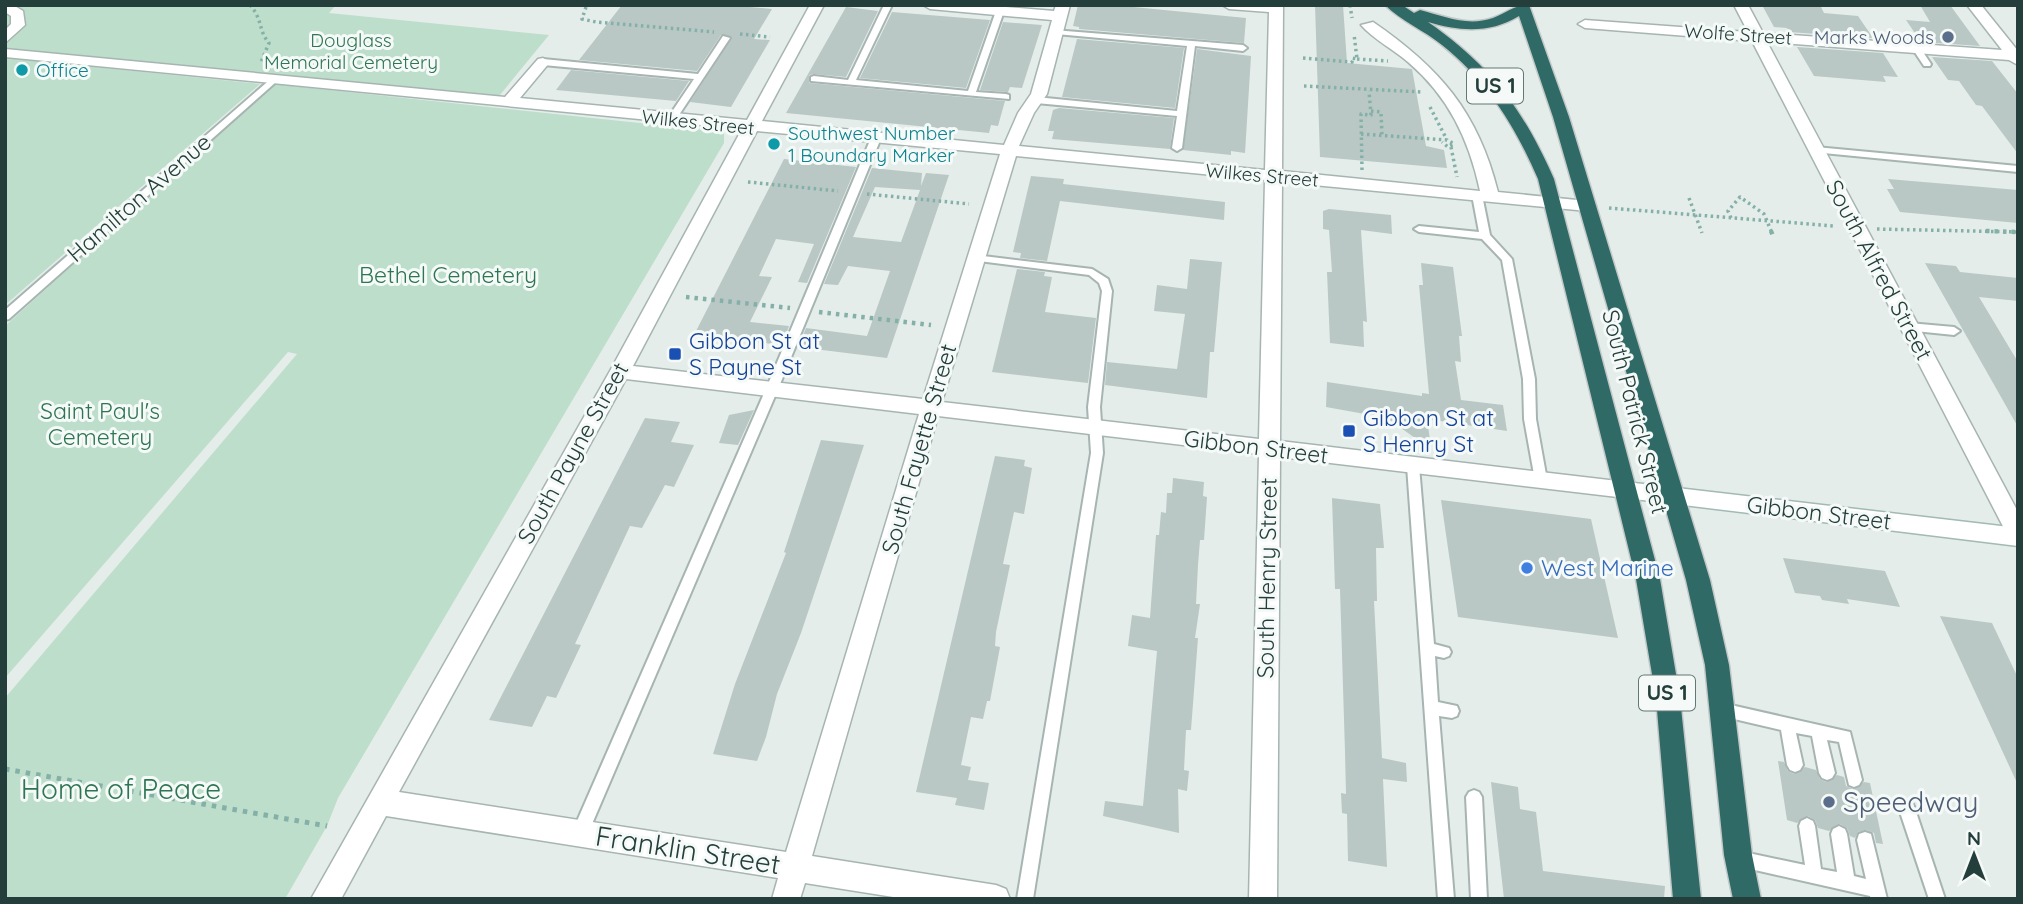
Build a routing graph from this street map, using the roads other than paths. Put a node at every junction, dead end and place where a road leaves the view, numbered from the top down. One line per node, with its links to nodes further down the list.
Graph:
1 (817, 5): 37 (street, South Payne Street)
2 (888, 5): 30 (lane)
3 (930, 5): 12 (street)
4 (1229, 5): 11 (street)
5 (1392, 5): 45 (highway, South Patrick Street / US 1)
6 (1399, 5): 10 (highway)
7 (1741, 5): 17 (street, South Alfred Street)
8 (1974, 5): 24 (street)
9 (5, 6): 19 (street)
10 (1522, 6): 46 (highway, South Patrick Street / US 1)
11 (1276, 7): 43 (street, South Henry Street)
12 (1000, 11): 13 (street); 31 (lane)
13 (1062, 11): 16 (street, South Fayette Street)
14 (1584, 24): 17 (street, Wolfe Street)
15 (1368, 26): 44 (street)
16 (1056, 32): 20 (lane); 33 (street, South Fayette Street)
17 (1756, 35): 22 (street, Wolfe Street); 40 (street, South Alfred Street)
18 (728, 36): 27 (lane)
19 (5, 39)
20 (1191, 44): 21 (lane); 35 (lane)
21 (1243, 48)
22 (1916, 48): 24 (street, Wolfe Street); 26 (lane)
23 (5, 53): 28 (street, Wilkes Street)
24 (2016, 57)
25 (543, 62): 27 (lane); 34 (street)
26 (1927, 64)
27 (700, 77): 36 (lane)
28 (267, 79): 34 (street, Wilkes Street); 50 (lane, Hamilton Avenue)
29 (814, 79): 30 (lane)
30 (851, 82): 31 (lane)
31 (971, 94): 32 (lane)
32 (1006, 97)
33 (1036, 100): 35 (lane); 41 (street, South Fayette Street)
34 (509, 102): 36 (street, Wilkes Street)
35 (1182, 114): 39 (lane)
36 (672, 119): 37 (street, Wilkes Street)
37 (751, 127): 38 (street, Wilkes Street); 53 (street, South Payne Street)
38 (876, 138): 41 (street, Wilkes Street); 54 (lane)
39 (1177, 148)
40 (1816, 150): 42 (lane); 51 (street, South Alfred Street)
41 (1009, 151): 43 (street, Wilkes Street); 49 (street, South Fayette Street)
42 (2018, 169)
43 (1272, 176): 44 (street, Wilkes Street); 57 (street, South Henry Street)
44 (1483, 195): 45 (street, Wilkes Street); 48 (lane)
45 (1552, 202): 46 (street, Wilkes Street); 60 (highway, South Patrick Street / US 1)
46 (1587, 206): 61 (highway, South Patrick Street / US 1)
47 (1419, 229): 48 (lane)
48 (1486, 236): 59 (lane)
49 (975, 258): 55 (street, South Fayette Street); 56 (lane)
50 (5, 316)
51 (1909, 327): 52 (lane); 62 (street, South Alfred Street)
52 (1954, 331)
53 (620, 371): 54 (street, Gibbon Street); 74 (street, South Payne Street)
54 (772, 389): 55 (street, Gibbon Street); 77 (lane)
55 (931, 407): 56 (street, Gibbon Street); 81 (street, South Fayette Street)
56 (1095, 427): 57 (street, Gibbon Street); 88 (lane)
57 (1269, 449): 58 (street, Gibbon Street); 89 (street, South Henry Street)
58 (1413, 466): 59 (street, Gibbon Street); 63 (lane)
59 (1541, 480): 60 (street, Gibbon Street)
60 (1626, 490): 61 (street, Gibbon Street); 92 (highway, South Patrick Street / US 1)
61 (1673, 495): 62 (street, Gibbon Street); 66 (highway, South Patrick Street / US 1)
62 (2018, 536)
63 (1427, 649): 64 (lane); 65 (lane)
64 (1444, 652)
65 (1432, 708): 67 (lane); 90 (lane)
66 (1722, 710): 68 (lane); 80 (highway, South Patrick Street / US 1)
67 (1452, 711)
68 (1787, 724): 69 (lane); 70 (lane)
69 (1818, 731): 71 (lane); 72 (lane)
70 (1795, 765)
71 (1827, 773)
72 (1854, 780)
73 (1474, 797): 91 (lane)
74 (379, 802): 77 (street, Franklin Street); 85 (street, South Payne Street)
75 (1907, 809): 94 (lane)
76 (1807, 826): 82 (lane)
77 (580, 833): 81 (street, Franklin Street)
78 (1839, 834): 83 (lane)
79 (1866, 840): 84 (lane)
80 (1739, 859): 82 (lane); 93 (highway, South Patrick Street / US 1)
81 (796, 867): 86 (street, South Fayette Street); 87 (street, Franklin Street)
82 (1814, 875): 83 (lane)
83 (1847, 882): 84 (lane)
84 (1877, 894)
85 (325, 899)
86 (786, 899)
87 (996, 899)
88 (1025, 899)
89 (1263, 899)
90 (1446, 899)
91 (1479, 899)
92 (1687, 899)
93 (1747, 899)
94 (1937, 899)

